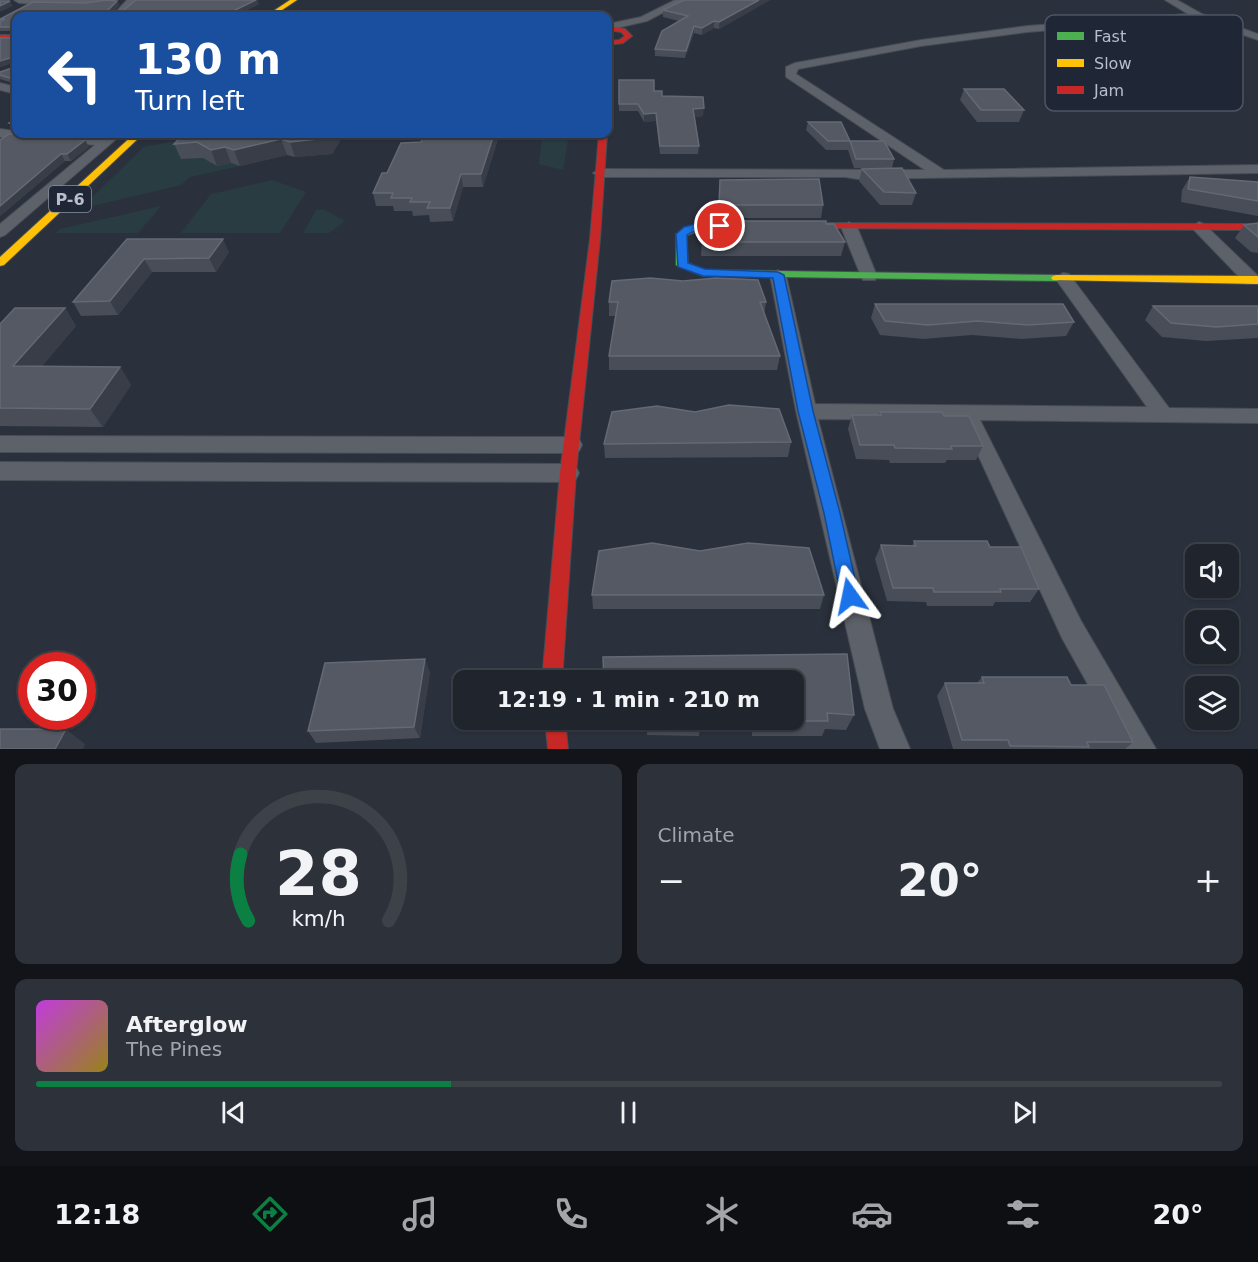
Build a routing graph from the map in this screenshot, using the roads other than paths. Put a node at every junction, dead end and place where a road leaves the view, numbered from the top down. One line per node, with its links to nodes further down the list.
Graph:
1 (109, 0): 6 (street)
2 (132, 0): 7 (street)
3 (294, 0): 8 (main road)
4 (682, 0): 10 (street)
5 (1170, 0): 9 (street)
6 (20, 4)
7 (120, 12)
8 (275, 12)
9 (1197, 15)
10 (644, 19): 11 (street); 15 (street)
11 (612, 27)
12 (1045, 28): 24 (street)
13 (612, 29): 15 (main road)
14 (1243, 32): 16 (street)
15 (628, 37): 17 (main road); 18 (main road)
16 (1258, 37)
17 (612, 43)
18 (612, 54)
19 (111, 138): 26 (street)
20 (135, 138): 33 (main road, P-6)
21 (603, 138): 23 (main road)
22 (1258, 169): 24 (street)
23 (600, 173): 24 (street); 43 (main road)
24 (940, 174)
25 (0, 216): 26 (street)
26 (20, 216): 32 (street)
27 (757, 226): 34 (main road)
28 (791, 226): 29 (main road)
29 (849, 227): 30 (main road); 35 (street)
30 (1200, 227): 31 (main road); 37 (street)
31 (1258, 227)
32 (0, 232)
33 (0, 263)
34 (778, 275): 35 (main road); 38 (street)
35 (869, 276): 36 (main road)
36 (1063, 278): 37 (main road); 40 (street)
37 (1255, 280)
38 (806, 411): 39 (street); 49 (street)
39 (967, 413): 40 (street); 50 (street)
40 (1163, 414): 41 (street)
41 (1258, 416)
42 (0, 444): 43 (street)
43 (571, 445): 45 (main road)
44 (0, 471): 45 (street)
45 (568, 473): 46 (main road)
46 (553, 670)
47 (556, 730): 48 (main road)
48 (558, 749)
49 (895, 749)
50 (1141, 749)

